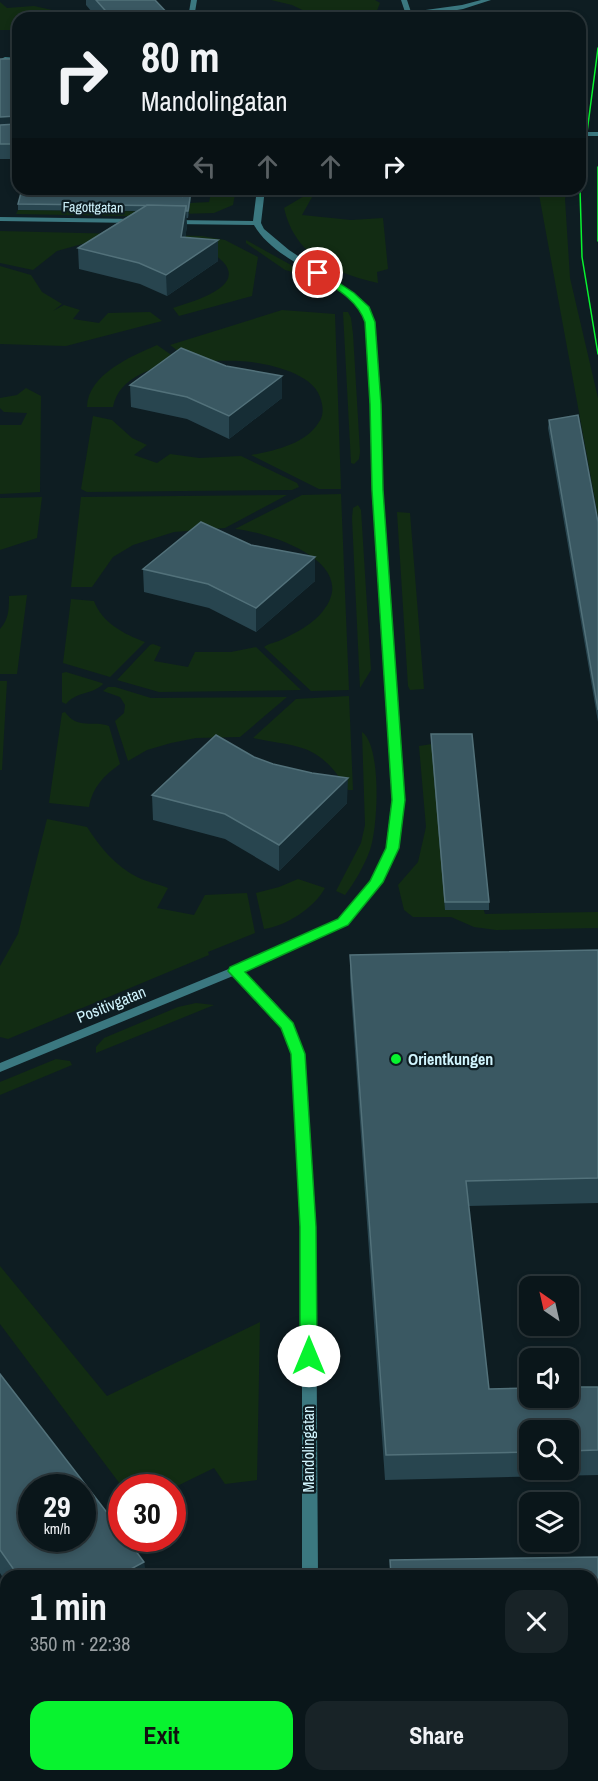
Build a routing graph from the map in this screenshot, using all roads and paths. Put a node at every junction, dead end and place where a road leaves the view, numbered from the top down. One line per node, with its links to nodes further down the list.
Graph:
1 (488, 0): 2 (street)
2 (432, 12)
3 (5, 59): 4 (street)
4 (12, 60)
5 (260, 195): 9 (street)
6 (0, 219): 7 (street, Fagottgatan)
7 (146, 222)
8 (158, 222): 9 (street)
9 (257, 223): 10 (street)
10 (235, 971): 11 (street, Positivgatan); 12 (street, Mandolingatan)
11 (0, 1068)
12 (310, 1570)

